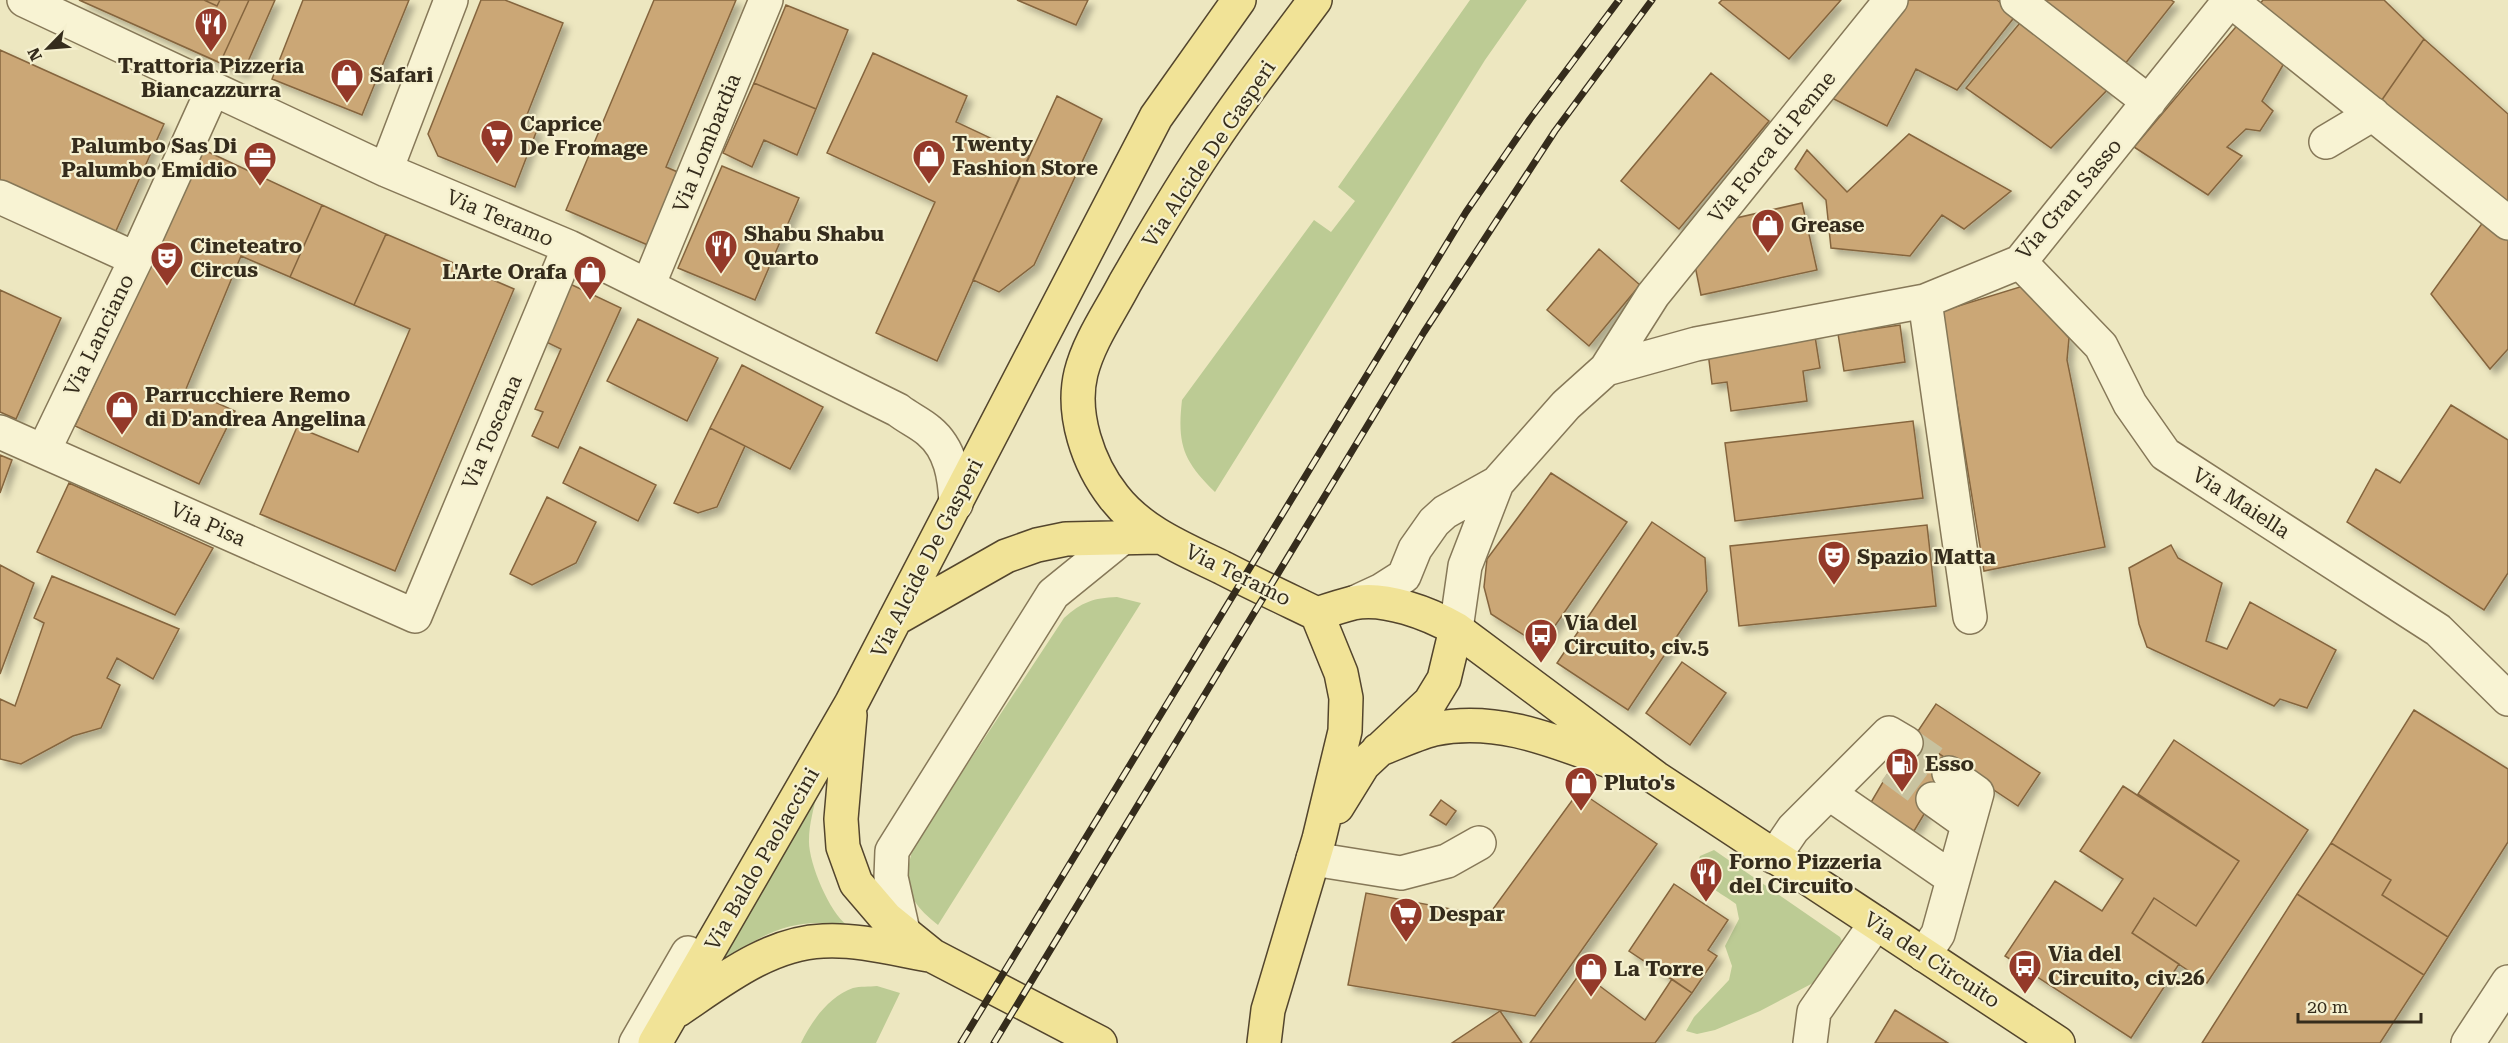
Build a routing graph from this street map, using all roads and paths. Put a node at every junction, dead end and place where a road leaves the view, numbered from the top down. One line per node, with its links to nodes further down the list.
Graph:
1 (24, 0): 9 (street, Via Teramo)
2 (452, 0): 13 (street)
3 (766, 0): 19 (street, Via Lombardia)
4 (1239, 0): 28 (main road, Via Alcide De Gasperi)
5 (1315, 0): 26 (main road, Via Alcide De Gasperi)
6 (1891, 0): 20 (street, Via Forca di Penne)
7 (2017, 0): 10 (street)
8 (2230, 0): 10 (street, Via Gran Sasso); 11 (street)
9 (213, 89): 13 (street, Via Teramo); 17 (street, Via Lanciano)
10 (2148, 102): 18 (street, Via Gran Sasso)
11 (2373, 114): 12 (street); 15 (street)
12 (2326, 142)
13 (386, 170): 16 (street, Via Teramo)
14 (0, 197): 17 (street)
15 (2508, 223)
16 (569, 247): 19 (street, Via Teramo); 33 (street, Via Toscana)
17 (136, 259): 25 (street, Via Lanciano)
18 (2020, 262): 21 (street, Via Gran Sasso); 37 (street, Via Maiella)
19 (648, 286): 28 (street, Via Teramo)
20 (1653, 295): 22 (street); 23 (street, Via Forca di Penne)
21 (1925, 302): 22 (street, Via Gran Sasso); 34 (street)
22 (1696, 344): 23 (street, Via Gran Sasso)
23 (1606, 369): 27 (street, Via Forca di Penne)
24 (0, 432): 25 (street, Via Pisa)
25 (44, 450): 33 (street, Via Pisa)
26 (1103, 480): 29 (main road, Via Teramo)
27 (1497, 483): 31 (street, Via Forca di Penne); 36 (street, Via Forca di Penne)
28 (956, 504): 35 (main road, Via Alcide De Gasperi)
29 (1159, 537): 30 (main road, Via Teramo); 32 (main road, Via Teramo)
30 (1122, 538): 35 (main road, Via Teramo); 49 (street)
31 (1356, 602): 32 (main road, Via del Circuito); 36 (main road, Via del Circuito)
32 (1317, 614): 45 (main road)
33 (415, 616)
34 (1970, 617)
35 (895, 619): 38 (main road, Via Alcide De Gasperi)
36 (1456, 629): 39 (main road); 41 (main road, Via del Circuito)
37 (2508, 699)
38 (851, 704): 49 (main road, Via Alcide De Gasperi); 54 (main road, Via Baldo Paolaccini); 55 (street)
39 (1378, 750): 41 (main road, Via del Circuito); 45 (main road)
40 (1889, 755): 43 (street)
41 (1656, 778): 46 (main road, Via del Circuito)
42 (1941, 786): 47 (street)
43 (1830, 794): 46 (street); 47 (street)
44 (1479, 843): 45 (street)
45 (1316, 849): 53 (main road)
46 (1774, 857): 48 (main road, Via del Circuito)
47 (1952, 878): 50 (street)
48 (1876, 923): 50 (main road, Via del Circuito); 61 (street)
49 (903, 931): 51 (main road, Via Alcide De Gasperi)
50 (1924, 955): 62 (main road, Via del Circuito)
51 (933, 956): 54 (main road, Via Baldo Paolaccini); 57 (main road, Via Alcide De Gasperi)
52 (2508, 982): 63 (street)
53 (1268, 1010): 58 (main road); 59 (main road); 60 (street)
54 (672, 1014): 56 (main road, Via Baldo Paolaccini)
55 (636, 1043)
56 (655, 1043)
57 (1100, 1043)
58 (1242, 1043)
59 (1264, 1043)
60 (1279, 1043)
61 (1810, 1043)
62 (2058, 1043)
63 (2468, 1043)

